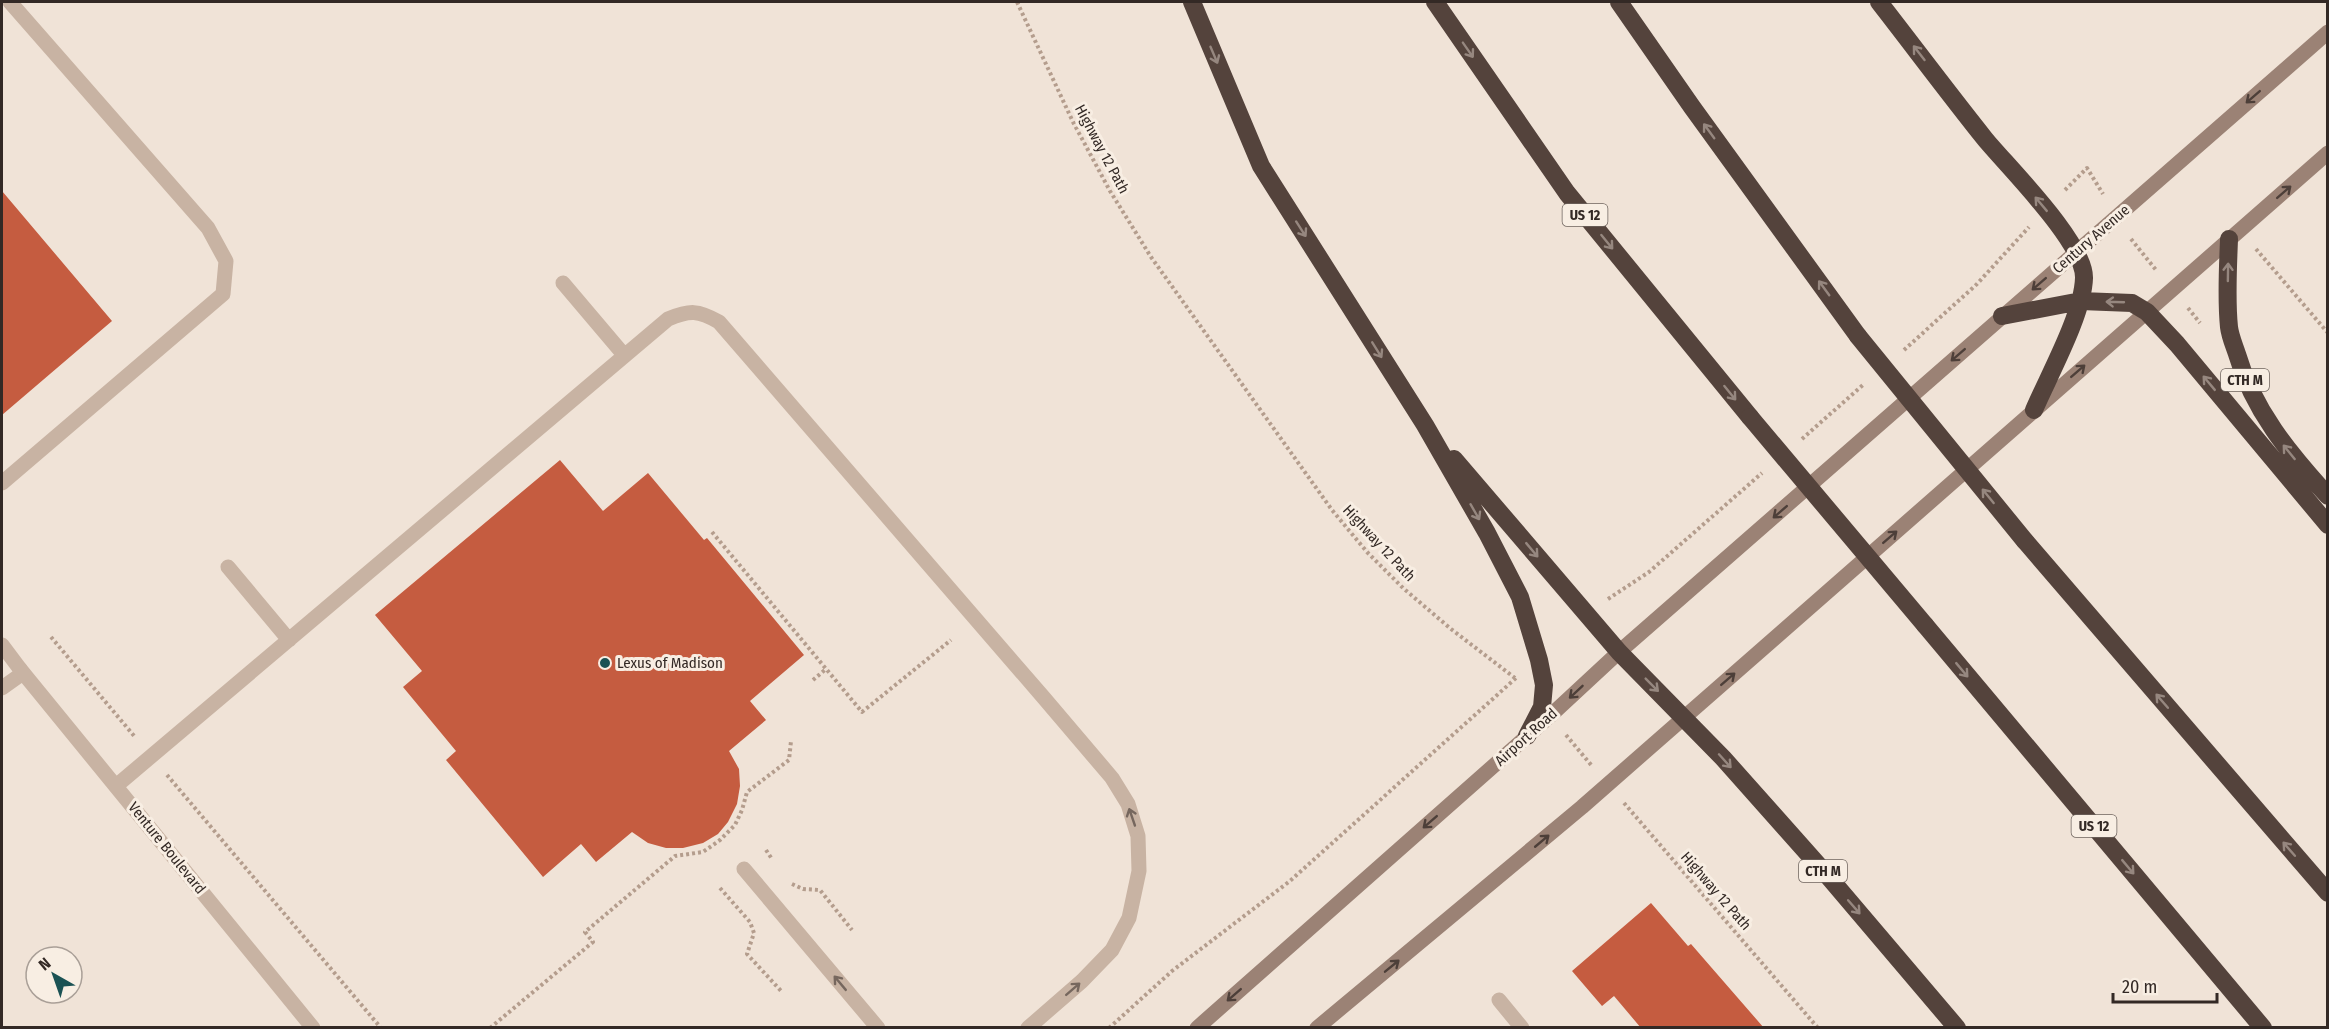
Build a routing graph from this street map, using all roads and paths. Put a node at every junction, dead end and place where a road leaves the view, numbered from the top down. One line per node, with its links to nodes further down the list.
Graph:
1 (10, 2): 24 (street)
2 (1017, 2): 38 (path, Highway 12 Path)
3 (1192, 2): 22 (highway, one-way to 22)
4 (1435, 2): 64 (highway, US 12, one-way to 64, bridge)
5 (1619, 2): 50 (highway, one-way to 5, bridge)
6 (1879, 2): 12 (highway, one-way to 6)
7 (2328, 32): 10 (main road, Century Avenue, one-way to 10)
8 (2328, 153): 11 (main road, one-way to 8)
9 (2087, 168): 10 (path)
10 (2117, 216): 12 (main road, Century Avenue); 14 (path)
11 (2235, 235): 14 (main road); 19 (path); 25 (highway, CTH M, one-way to 11)
12 (2076, 252): 15 (highway); 17 (main road, Century Avenue, one-way to 17)
13 (563, 283): 20 (street)
14 (2172, 290): 16 (main road); 18 (path)
15 (2081, 301): 16 (highway, one-way to 15); 17 (highway); 21 (highway)
16 (2147, 312): 21 (main road, one-way to 16); 26 (highway, one-way to 16)
17 (2002, 316): 23 (main road, Century Avenue, one-way to 23)
18 (2201, 324)
19 (2328, 333)
20 (624, 355): 30 (street); 58 (street, one-way to 20)
21 (2034, 410): 39 (main road, one-way to 21)
22 (1425, 425): 33 (highway, one-way to 33); 38 (highway, one-way to 38)
23 (1855, 446): 33 (main road, Airport Road, one-way to 33)
24 (2, 483)
25 (2328, 496)
26 (2328, 525)
27 (712, 532): 34 (path)
28 (228, 567): 30 (street)
29 (51, 637): 42 (path)
30 (289, 640): 42 (street)
31 (951, 640): 34 (path)
32 (2, 645): 35 (street, Venture Boulevard)
33 (1619, 652): 38 (main road, Airport Road, one-way to 38); 39 (highway, one-way to 39)
34 (826, 669): 36 (path)
35 (21, 671): 37 (street); 44 (street, Venture Boulevard)
36 (813, 680)
37 (2, 688)
38 (1546, 712): 40 (highway); 43 (path, Highway 12 Path)
39 (1684, 718): 43 (main road); 63 (highway, CTH M, one-way to 63)
40 (1527, 736): 59 (main road, Airport Road, one-way to 59)
41 (791, 741): 56 (path)
42 (151, 757): 44 (street); 55 (path)
43 (1608, 784): 60 (main road, one-way to 43); 62 (path, Highway 12 Path)
44 (116, 786): 54 (street, Venture Boulevard)
45 (766, 850): 46 (path)
46 (778, 866)
47 (744, 868): 57 (street, one-way to 47)
48 (790, 883): 51 (path)
49 (720, 888): 52 (path)
50 (2328, 893)
51 (852, 930)
52 (782, 992)
53 (1499, 1000): 61 (street)
54 (313, 1028)
55 (381, 1028)
56 (490, 1028)
57 (878, 1028)
58 (1028, 1028)
59 (1197, 1028)
60 (1317, 1028)
61 (1522, 1028)
62 (1818, 1028)
63 (1957, 1028)
64 (2263, 1028)

